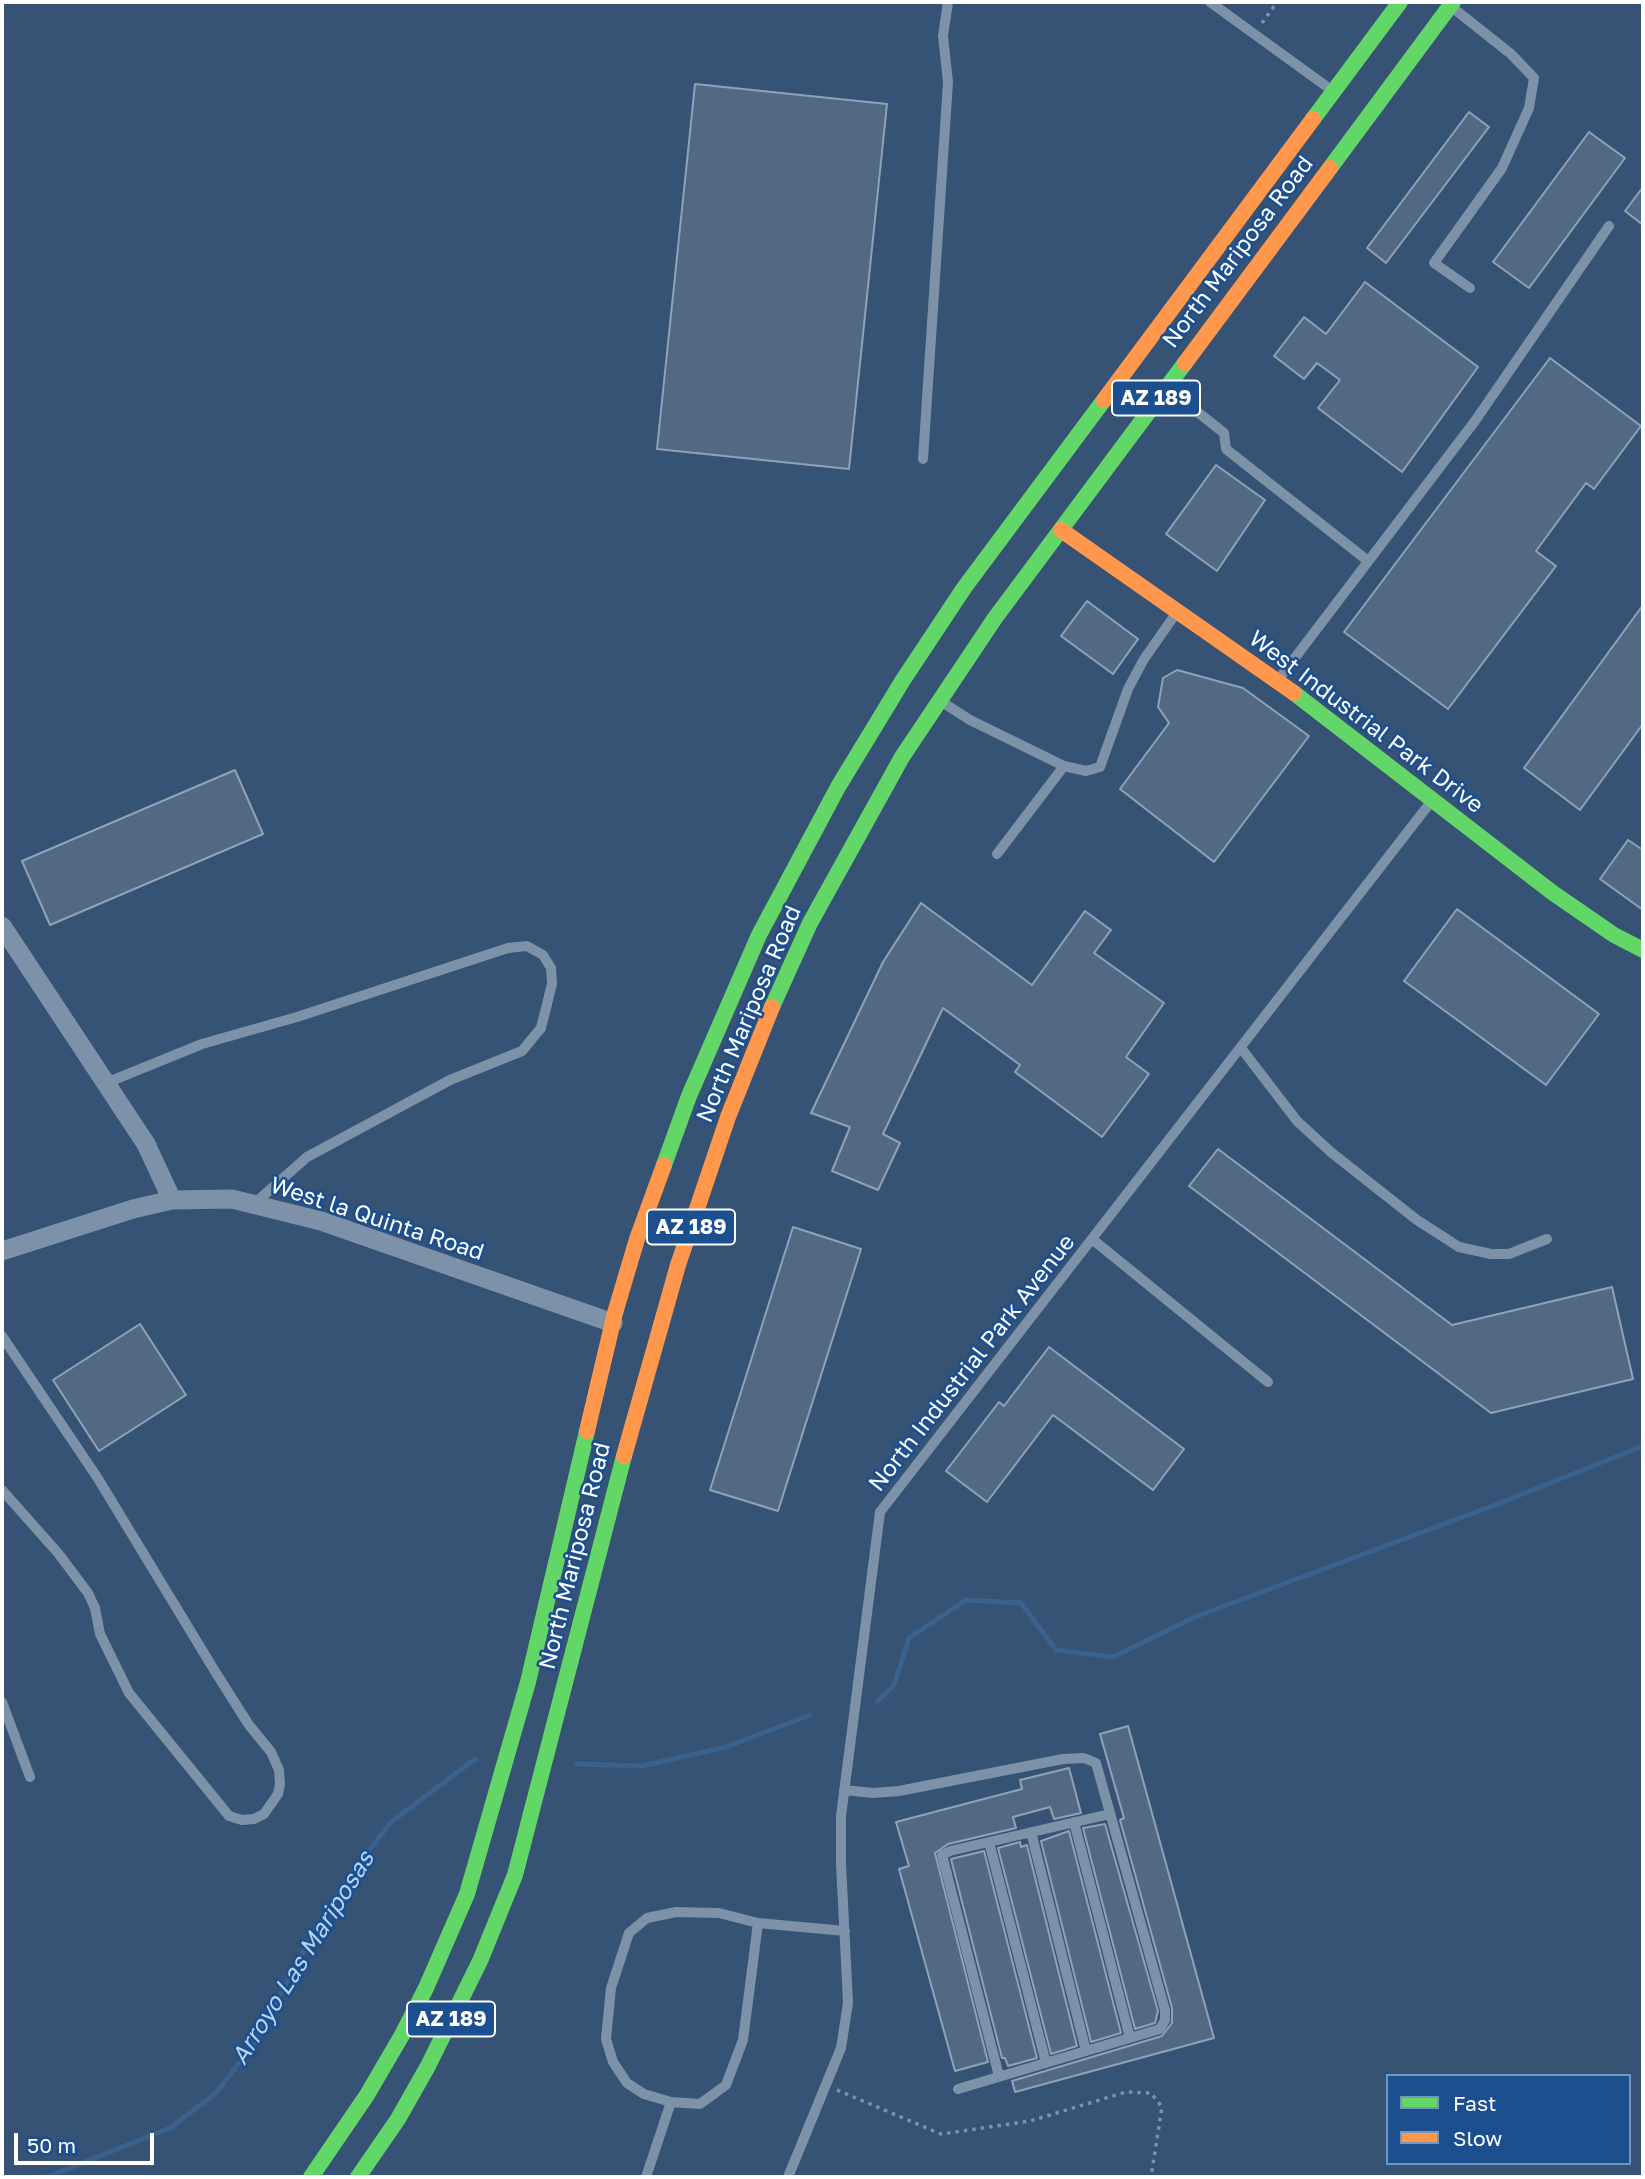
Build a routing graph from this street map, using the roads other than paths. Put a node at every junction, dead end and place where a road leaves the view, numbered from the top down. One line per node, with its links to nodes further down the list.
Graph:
1 (948, 2): 11 (lane)
2 (1210, 2): 5 (lane)
3 (1400, 2): 5 (main road, North Mariposa Road / AZ 189)
4 (1452, 4): 8 (lane); 9 (main road, North Mariposa Road / AZ 189)
5 (1333, 91): 7 (main road, North Mariposa Road / AZ 189)
6 (1609, 226): 15 (lane)
7 (1231, 229): 10 (main road); 21 (main road, North Mariposa Road / AZ 189)
8 (1470, 288)
9 (1165, 387): 13 (main road, North Mariposa Road / AZ 189); 15 (lane)
10 (1093, 442)
11 (923, 459)
12 (1058, 506): 13 (main road)
13 (1061, 530): 14 (main road); 16 (main road, West Industrial Park Drive); 19 (main road, North Mariposa Road / AZ 189)
14 (1038, 535)
15 (1368, 561): 18 (lane)
16 (1178, 611): 18 (main road, West Industrial Park Drive); 20 (lane)
17 (944, 648): 21 (main road)
18 (1277, 680): 22 (main road, West Industrial Park Drive)
19 (938, 700): 20 (lane); 23 (main road, North Mariposa Road / AZ 189)
20 (1064, 766): 24 (lane)
21 (838, 787): 36 (main road, North Mariposa Road / AZ 189)
22 (1433, 800): 26 (main road, West Industrial Park Drive); 28 (lane, North Industrial Park Avenue)
23 (874, 805): 27 (main road); 43 (main road, North Mariposa Road / AZ 189)
24 (997, 855)
25 (2, 926): 29 (street)
26 (1643, 950)
27 (751, 1015)
28 (1241, 1048): 32 (lane, North Industrial Park Avenue); 33 (lane)
29 (106, 1083): 30 (street); 31 (lane)
30 (172, 1200): 31 (street, West la Quinta Road); 34 (street, West la Quinta Road)
31 (254, 1204): 36 (street, West la Quinta Road)
32 (1092, 1239): 39 (lane); 45 (lane, North Industrial Park Avenue)
33 (1547, 1239)
34 (2, 1251)
35 (631, 1311): 36 (main road)
36 (613, 1323): 38 (main road); 58 (main road, North Mariposa Road / AZ 189)
37 (2, 1336): 40 (lane)
38 (625, 1339)
39 (1268, 1382)
40 (2, 1490)
41 (577, 1573): 43 (main road)
42 (2, 1702): 44 (lane)
43 (542, 1773): 59 (main road, North Mariposa Road / AZ 189)
44 (30, 1777)
45 (844, 1790): 46 (lane); 51 (lane, North Industrial Park Avenue)
46 (1110, 1814): 47 (lane); 52 (lane)
47 (1074, 1822): 48 (lane); 52 (lane)
48 (1031, 1832): 49 (lane); 53 (lane)
49 (989, 1842): 54 (lane); 55 (lane)
50 (758, 1923): 51 (lane); 57 (lane); 57 (lane)
51 (845, 1931): 61 (lane, North Industrial Park Avenue)
52 (1130, 2038): 53 (lane)
53 (1086, 2051): 54 (lane)
54 (1046, 2063): 55 (lane)
55 (999, 2076): 56 (lane)
56 (958, 2089)
57 (671, 2102): 60 (lane)
58 (310, 2177)
59 (358, 2177)
60 (646, 2177)
61 (788, 2177)

